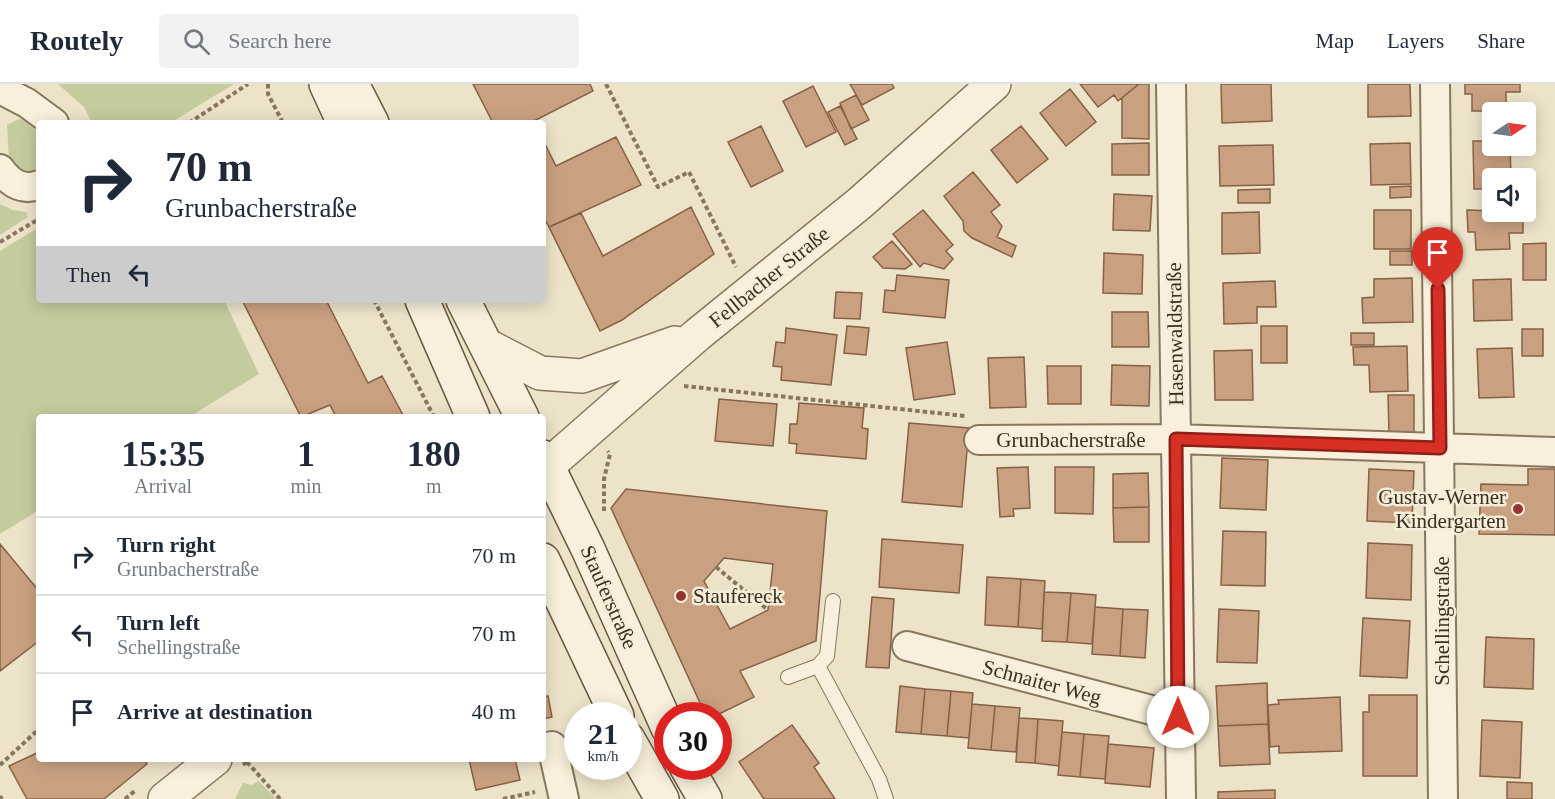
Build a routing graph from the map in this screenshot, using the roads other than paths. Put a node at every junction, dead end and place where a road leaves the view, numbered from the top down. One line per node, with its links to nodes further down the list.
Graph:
1 (326, 84): 8 (main road)
2 (352, 84): 9 (main road)
3 (994, 84): 14 (main road, Fellbacher Straße)
4 (1171, 84): 18 (street, Hasenwaldstraße)
5 (1435, 84): 20 (street, Schellingstraße)
6 (0, 89): 7 (street)
7 (50, 120)
8 (343, 120)
9 (370, 120)
10 (0, 169): 11 (street)
11 (36, 186)
12 (423, 303): 16 (main road)
13 (465, 303): 15 (main road)
14 (697, 335): 15 (main road); 22 (main road, Fellbacher Straße)
15 (486, 345): 17 (main road)
16 (472, 414)
17 (520, 414)
18 (1176, 439): 19 (street, Grunbacherstraße); 20 (street, Grunbacherstraße); 31 (street, Hasenwaldstraße)
19 (979, 440)
20 (1440, 448): 21 (street, Grunbacherstraße); 42 (street, Schellingstraße)
21 (1555, 452)
22 (546, 462)
23 (546, 468): 30 (main road, Stauferstraße)
24 (546, 566): 29 (main road, Stauferstraße)
25 (833, 601): 27 (lane)
26 (907, 646): 31 (street, Schnaiter Weg)
27 (818, 666): 28 (lane); 40 (lane)
28 (788, 677)
29 (610, 702)
30 (656, 702)
31 (1178, 717): 41 (street, Hasenwaldstraße)
32 (552, 746): 37 (street)
33 (211, 762): 36 (main road)
34 (642, 764): 38 (main road)
35 (694, 780): 39 (main road)
36 (165, 799)
37 (564, 799)
38 (662, 799)
39 (705, 799)
40 (886, 799)
41 (1181, 799)
42 (1443, 799)

